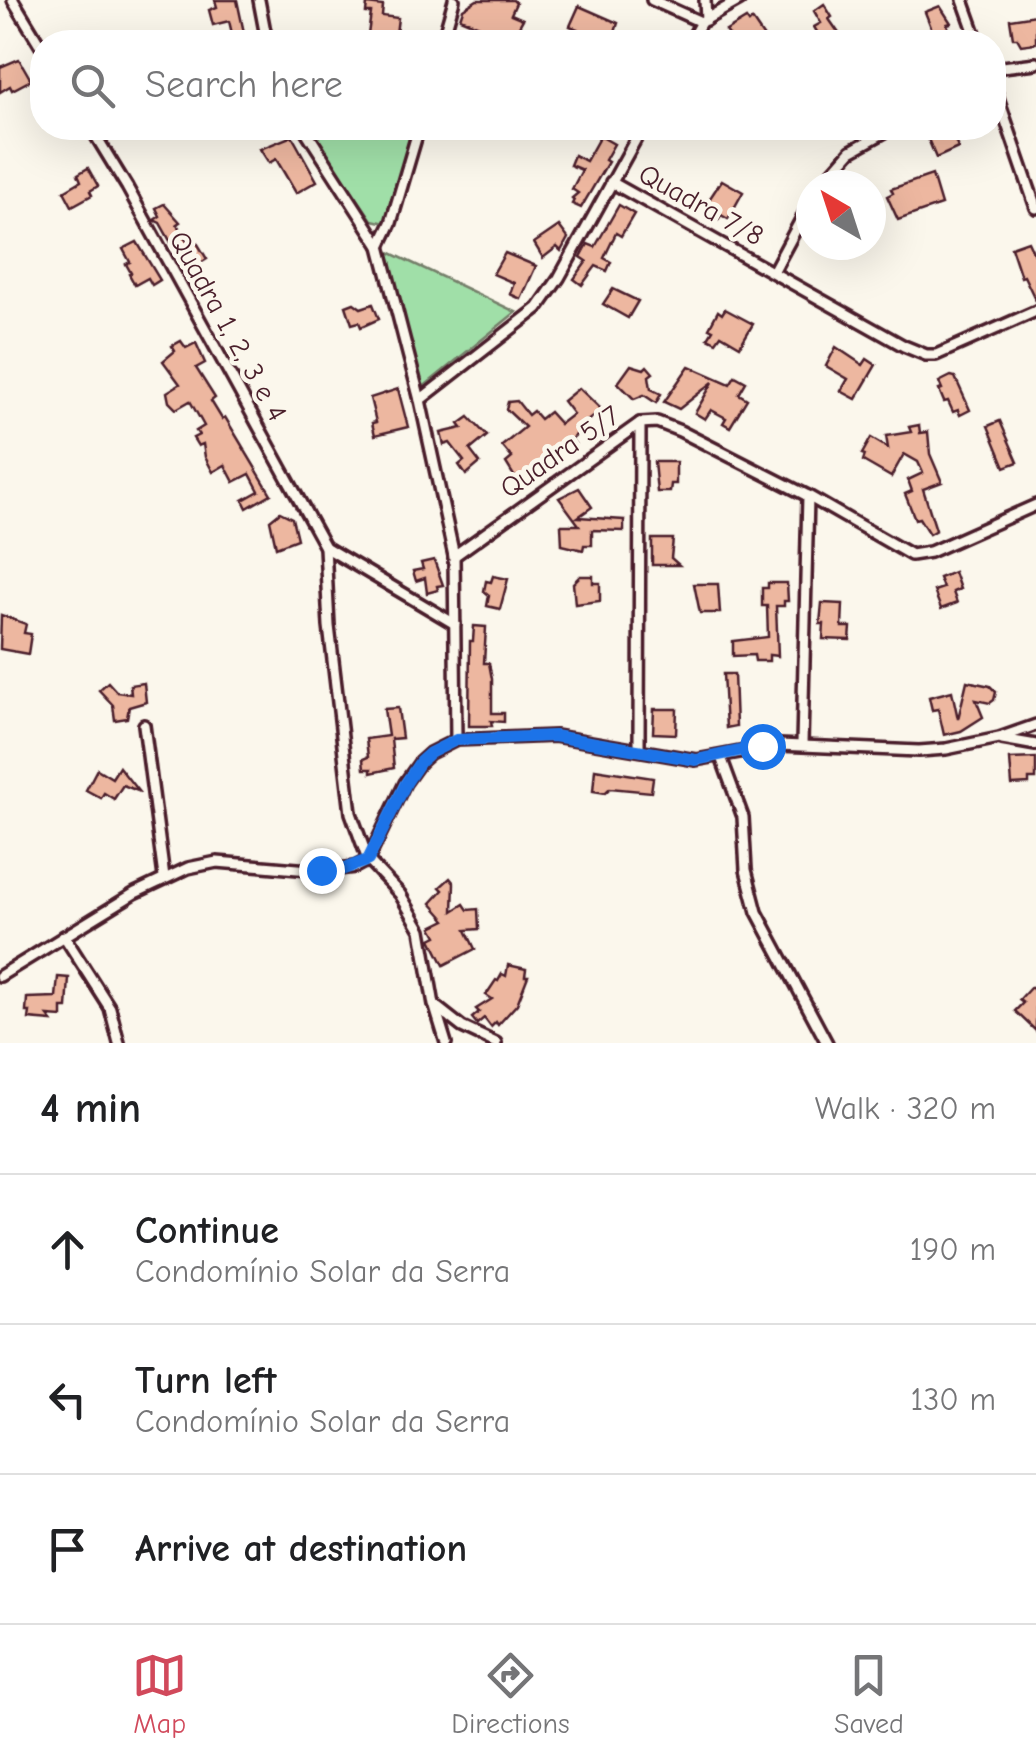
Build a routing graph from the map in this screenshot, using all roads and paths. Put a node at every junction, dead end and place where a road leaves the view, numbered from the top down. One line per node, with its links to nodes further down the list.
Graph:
1 (14, 0): 9 (street)
2 (259, 0): 10 (street)
3 (454, 0): 11 (street)
4 (652, 0): 8 (street)
5 (704, 0): 8 (street)
6 (740, 0): 8 (street)
7 (963, 0): 13 (street)
8 (704, 21): 12 (street)
9 (32, 30)
10 (265, 30)
11 (445, 30)
12 (698, 30)
13 (974, 30)
14 (1036, 63): 15 (street)
15 (1006, 67)
16 (1006, 121): 24 (street)
17 (98, 140): 33 (street, Quadra 1, 2, 3 e 4)
18 (312, 140): 26 (street)
19 (416, 140): 26 (street)
20 (635, 140): 23 (street)
21 (871, 140): 22 (street)
22 (835, 170)
23 (611, 182): 27 (street, Quadra 7/8); 29 (street)
24 (1036, 208)
25 (796, 229): 27 (street)
26 (380, 246): 29 (street)
27 (774, 270): 28 (street, Quadra 7/8)
28 (1036, 311)
29 (420, 400): 34 (street)
30 (640, 423): 31 (street, Quadra 5/7); 34 (street, Quadra 5/7); 42 (street)
31 (808, 496): 32 (street, Quadra 5/7); 40 (street)
32 (1036, 505)
33 (325, 546): 35 (street); 44 (street)
34 (454, 556): 35 (street)
35 (455, 624): 39 (street)
36 (144, 725): 45 (street)
37 (1036, 725): 38 (street)
38 (1000, 738): 40 (street); 41 (street)
39 (456, 740): 42 (street); 44 (street)
40 (802, 744): 43 (street)
41 (1036, 745)
42 (639, 750): 43 (street)
43 (720, 757): 52 (street)
44 (368, 860): 45 (street); 48 (street)
45 (164, 877): 46 (street)
46 (64, 936): 47 (street); 49 (street)
47 (0, 976)
48 (434, 1006): 50 (street); 51 (street)
49 (120, 1043)
50 (446, 1043)
51 (496, 1043)
52 (827, 1043)

